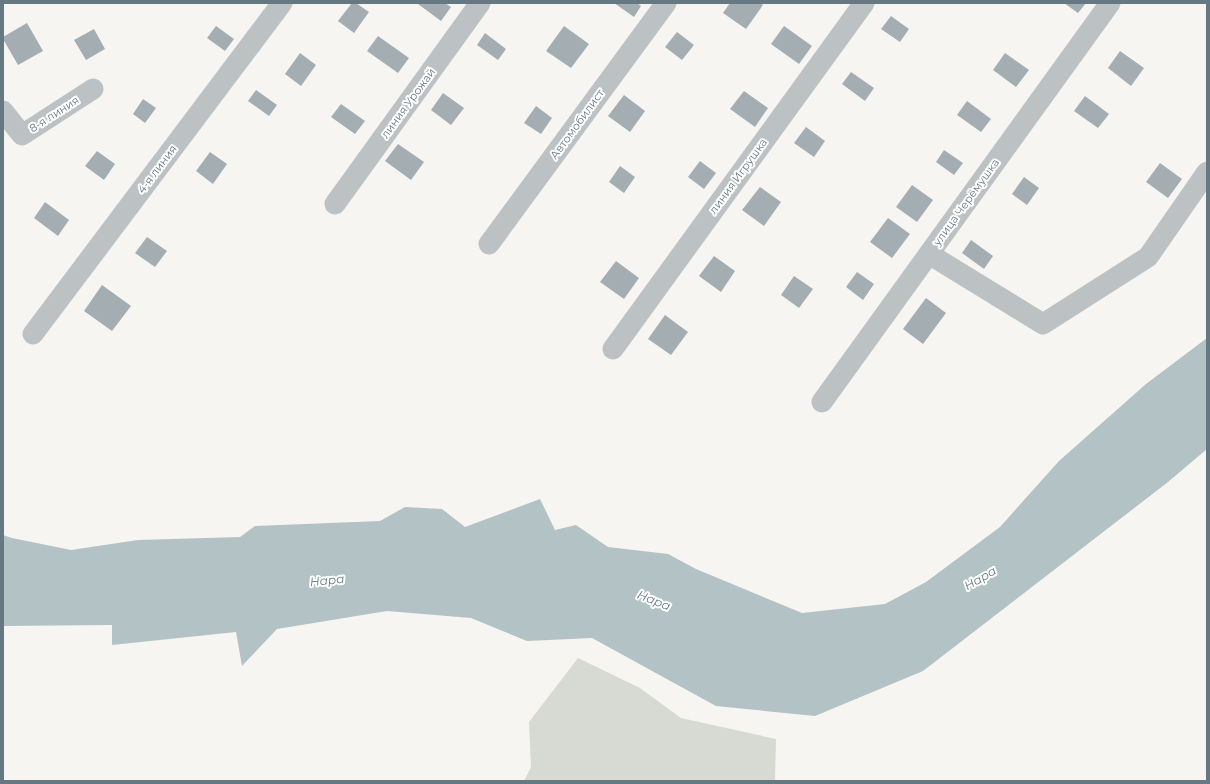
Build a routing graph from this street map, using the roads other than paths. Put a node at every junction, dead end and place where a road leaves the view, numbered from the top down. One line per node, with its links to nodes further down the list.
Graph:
1 (282, 3): 12 (street, 4-я линия)
2 (480, 3): 9 (street, линия Урожай)
3 (666, 3): 10 (street, Автомобилист)
4 (864, 3): 13 (street, линия Игрушка)
5 (1110, 3): 11 (street, улица Черёмушка)
6 (93, 89): 7 (street, 8-я линия)
7 (3, 111)
8 (1207, 172): 11 (street)
9 (335, 204)
10 (489, 244)
11 (929, 254): 14 (street, улица Черёмушка)
12 (33, 334)
13 (613, 349)
14 (822, 402)

